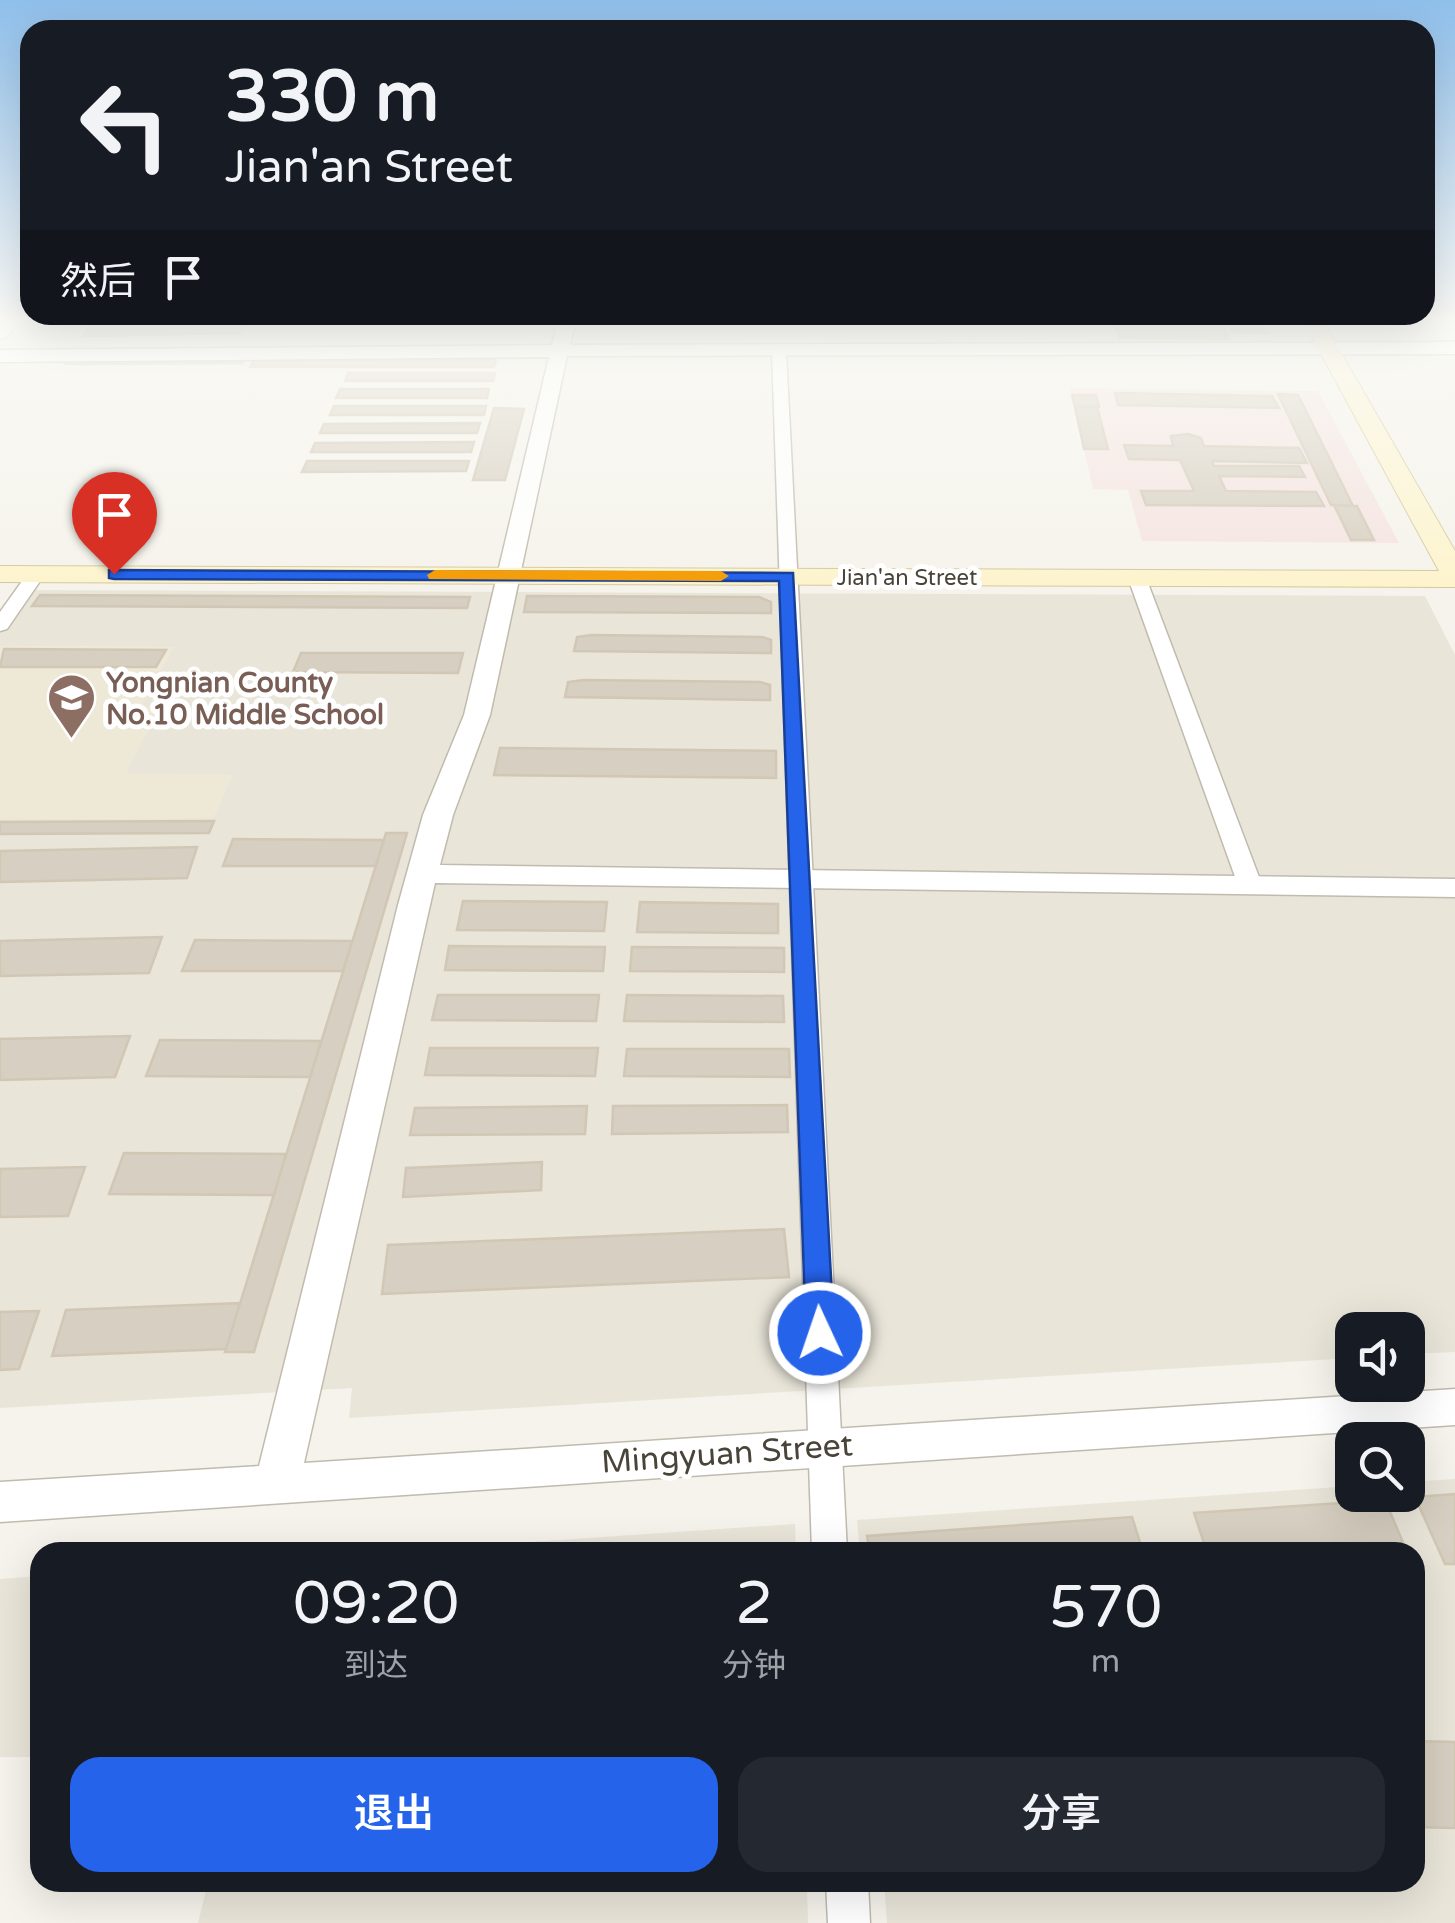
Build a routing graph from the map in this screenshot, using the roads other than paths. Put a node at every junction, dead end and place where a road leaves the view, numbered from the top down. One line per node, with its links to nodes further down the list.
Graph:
1 (546, 411): 8 (street)
2 (780, 411): 9 (street)
3 (1369, 411): 10 (main road)
4 (1375, 411): 5 (main road)
5 (1455, 538)
6 (0, 574): 7 (main road, Jian'an Street)
7 (36, 574): 8 (main road, Jian'an Street); 12 (street)
8 (507, 576): 9 (main road, Jian'an Street); 13 (street)
9 (787, 576): 11 (main road, Jian'an Street); 14 (street)
10 (1455, 577): 11 (main road, Jian'an Street)
11 (1137, 578): 15 (street)
12 (0, 625)
13 (422, 874): 14 (street); 19 (street)
14 (799, 879): 15 (street); 18 (street)
15 (1250, 886): 16 (street)
16 (1455, 888)
17 (1455, 1407): 18 (street, Mingyuan Street)
18 (825, 1447): 19 (street, Mingyuan Street); 21 (street)
19 (277, 1484): 20 (street, Mingyuan Street)
20 (0, 1502)
21 (830, 1542)
22 (847, 1892): 23 (street)
23 (849, 1923)

